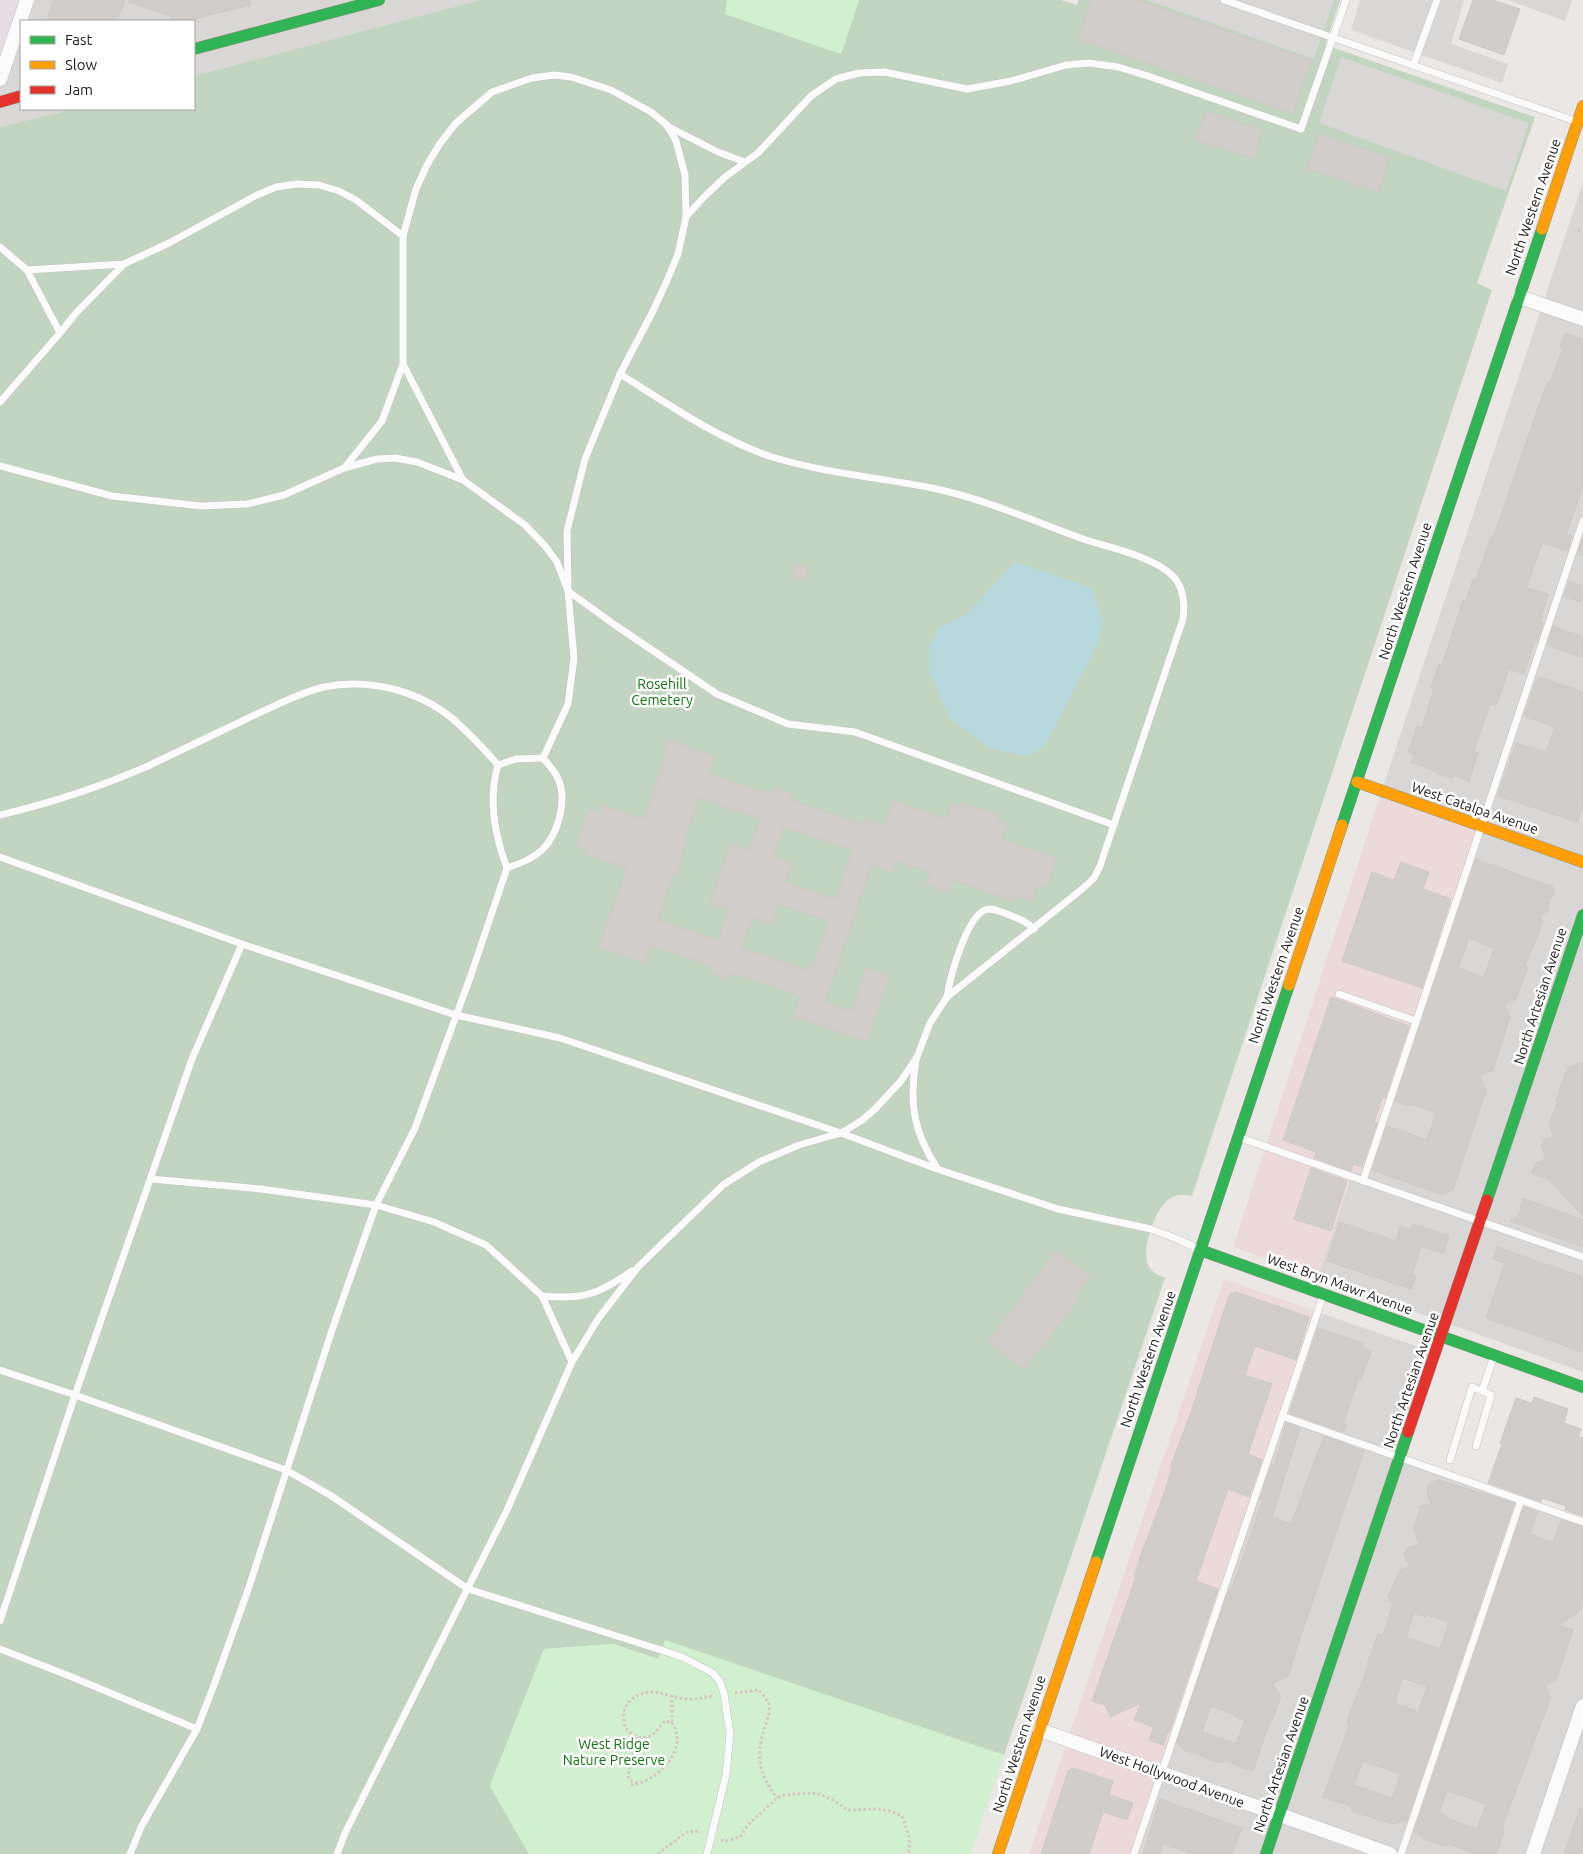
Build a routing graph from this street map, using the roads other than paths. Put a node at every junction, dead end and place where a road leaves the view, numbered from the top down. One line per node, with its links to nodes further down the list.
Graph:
1 (27, 0): 7 (street)
2 (379, 0): 8 (street)
3 (1224, 0): 6 (lane)
4 (1346, 0): 6 (lane)
5 (1436, 0): 9 (lane)
6 (1333, 38): 9 (lane); 16 (lane)
7 (5, 48): 10 (street)
8 (195, 49)
9 (1413, 66): 14 (lane)
10 (0, 79)
11 (20, 96): 12 (street)
12 (0, 102)
13 (1583, 106): 14 (street, North Western Avenue)
14 (1578, 122): 22 (street, North Western Avenue)
15 (667, 125): 16 (lane); 17 (lane); 18 (lane)
16 (745, 162): 17 (lane)
17 (686, 217): 26 (lane)
18 (403, 236): 20 (lane); 25 (lane)
19 (0, 247): 21 (lane)
20 (124, 264): 21 (lane); 24 (lane)
21 (27, 270): 24 (lane)
22 (1519, 297): 23 (street); 35 (street, North Western Avenue)
23 (1583, 319)
24 (60, 333): 27 (lane)
25 (403, 364): 29 (lane); 30 (lane)
26 (620, 374): 32 (lane); 37 (lane)
27 (0, 402)
28 (0, 466): 29 (lane)
29 (344, 468): 30 (lane)
30 (463, 480): 32 (lane)
31 (1583, 521): 38 (lane)
32 (568, 591): 33 (lane); 37 (lane)
33 (543, 758): 34 (lane); 41 (lane)
34 (498, 765): 36 (lane); 41 (lane)
35 (1357, 782): 38 (street, West Catalpa Avenue); 51 (street, North Western Avenue)
36 (0, 815)
37 (1114, 825): 43 (lane)
38 (1482, 826): 40 (street, West Catalpa Avenue); 48 (lane)
39 (0, 857): 44 (lane)
40 (1583, 862)
41 (507, 868): 47 (lane)
42 (1583, 916): 56 (street, North Artesian Avenue)
43 (1034, 929): 46 (lane); 46 (lane)
44 (242, 944): 47 (lane); 53 (lane)
45 (1339, 994): 48 (lane)
46 (947, 997): 49 (lane)
47 (456, 1015): 50 (lane); 55 (lane)
48 (1416, 1021): 54 (lane)
49 (917, 1057): 50 (lane); 52 (lane)
50 (841, 1133): 52 (lane); 59 (lane)
51 (1238, 1137): 54 (lane); 57 (street, North Western Avenue)
52 (937, 1169): 57 (lane)
53 (151, 1180): 55 (lane); 68 (lane)
54 (1363, 1180): 56 (lane)
55 (376, 1205): 61 (lane); 73 (lane)
56 (1481, 1221): 58 (lane); 62 (street, North Artesian Avenue)
57 (1200, 1250): 60 (street, West Bryn Mawr Avenue); 81 (street, North Western Avenue)
58 (1583, 1257)
59 (638, 1267): 61 (lane); 64 (lane)
60 (1323, 1294): 62 (street, West Bryn Mawr Avenue); 69 (lane)
61 (542, 1296): 64 (lane)
62 (1442, 1337): 63 (street, West Bryn Mawr Avenue); 71 (street, North Artesian Avenue)
63 (1494, 1356): 66 (street, West Bryn Mawr Avenue); 67 (lane)
64 (572, 1362): 76 (lane)
65 (0, 1370): 68 (lane)
66 (1583, 1387)
67 (1482, 1391): 70 (lane); 72 (lane)
68 (75, 1395): 73 (lane); 77 (lane)
69 (1282, 1416): 71 (lane); 82 (lane)
70 (1476, 1446)
71 (1401, 1458): 74 (lane); 83 (street, North Artesian Avenue)
72 (1450, 1460)
73 (286, 1470): 76 (lane); 80 (lane)
74 (1521, 1500): 75 (lane); 91 (lane)
75 (1583, 1522)
76 (468, 1589): 85 (lane); 86 (lane)
77 (0, 1622)
78 (0, 1649): 80 (lane)
79 (1583, 1706): 92 (street)
80 (197, 1729): 84 (lane)
81 (1040, 1730): 82 (street, West Hollywood Avenue); 87 (street, North Western Avenue)
82 (1161, 1773): 83 (street, West Hollywood Avenue); 88 (lane)
83 (1279, 1816): 89 (street, North Artesian Avenue); 90 (street, West Hollywood Avenue)
84 (130, 1854)
85 (337, 1854)
86 (707, 1854)
87 (998, 1854)
88 (1134, 1854)
89 (1266, 1854)
90 (1390, 1854)
91 (1401, 1854)
92 (1533, 1854)

